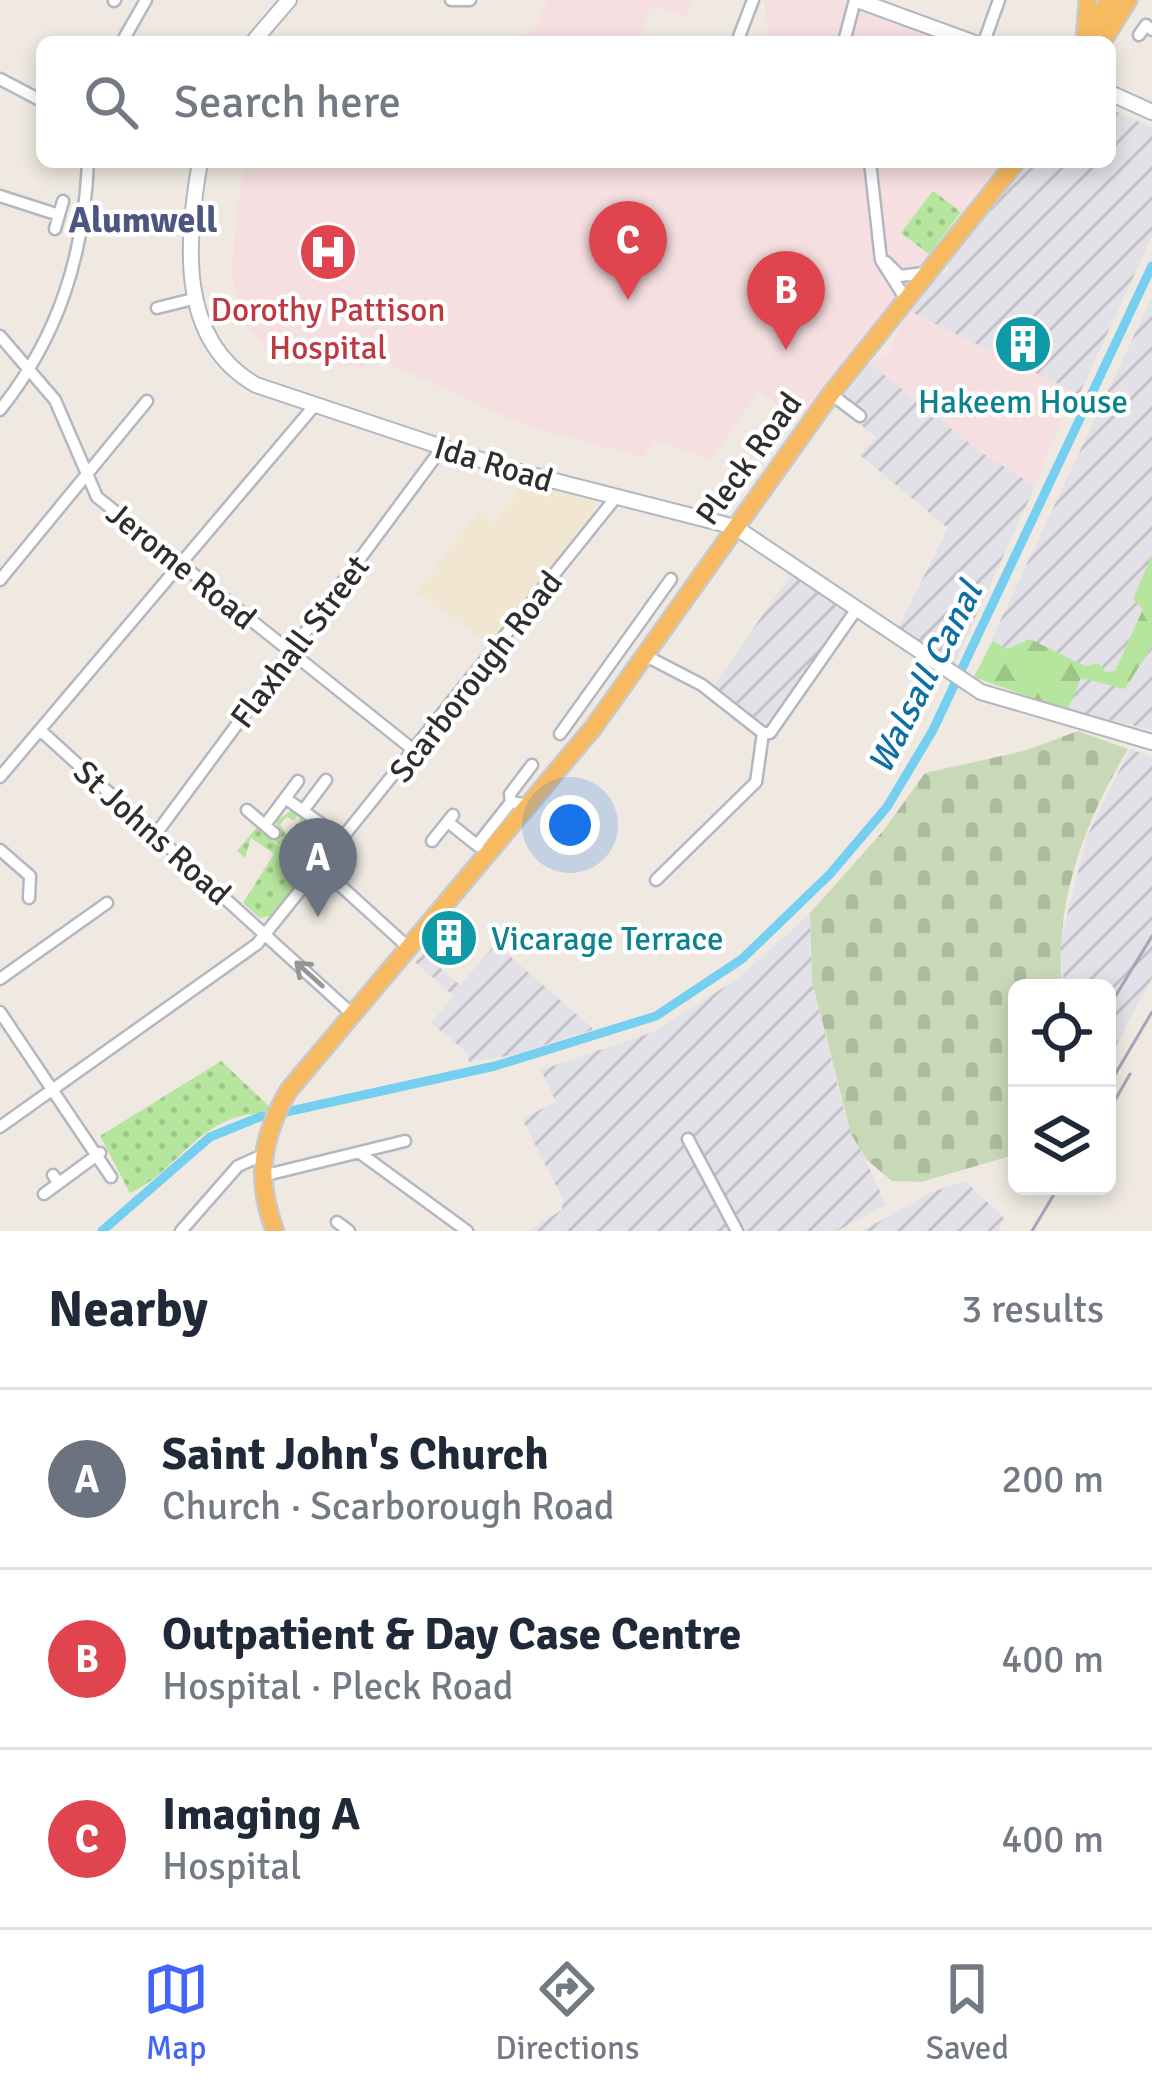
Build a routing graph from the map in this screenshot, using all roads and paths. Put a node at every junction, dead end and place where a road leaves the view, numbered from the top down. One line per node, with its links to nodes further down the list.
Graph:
1 (146, 0): 11 (street)
2 (289, 0): 12 (street)
3 (451, 0): 4 (street)
4 (470, 0)
5 (753, 0): 13 (street)
6 (999, 0): 16 (street)
7 (1088, 0): 17 (highway)
8 (1110, 0): 18 (highway)
9 (1128, 0): 19 (highway)
10 (858, 1): 14 (street); 15 (street)
11 (125, 36)
12 (258, 36)
13 (739, 36)
14 (846, 36)
15 (955, 36)
16 (986, 36)
17 (1095, 36)
18 (1097, 36)
19 (1099, 36)
20 (0, 79): 22 (street)
21 (1116, 93): 23 (street)
22 (36, 98)
23 (1152, 112)
24 (87, 168): 38 (street)
25 (200, 168): 35 (street)
26 (872, 168): 32 (street)
27 (1008, 168): 33 (highway, Pleck Road)
28 (0, 196): 30 (street)
29 (63, 200): 30 (street)
30 (59, 214): 31 (street)
31 (55, 229)
32 (882, 254): 33 (street); 34 (street)
33 (924, 272): 34 (highway, Pleck Road)
34 (905, 298): 39 (highway, Pleck Road)
35 (193, 299): 36 (street); 41 (street, Ida Road)
36 (157, 308)
37 (0, 336): 38 (street, Jerome Road)
38 (32, 367): 42 (street); 45 (street, Jerome Road)
39 (831, 394): 43 (street); 47 (highway, Pleck Road)
40 (147, 401): 45 (street)
41 (315, 405): 44 (street, Ida Road); 48 (street)
42 (0, 410)
43 (860, 416)
44 (442, 448): 46 (street, Ida Road); 52 (street, Flaxhall Street)
45 (88, 472): 48 (street, Jerome Road); 50 (street)
46 (617, 496): 47 (street, Ida Road); 60 (street, Scarborough Road)
47 (735, 527): 51 (street, Ida Road); 53 (highway, Pleck Road)
48 (178, 565): 52 (street, Jerome Road); 56 (street)
49 (671, 579): 54 (street)
50 (0, 580)
51 (856, 610): 58 (street); 59 (street, Ida Road)
52 (291, 652): 60 (street, Jerome Road); 69 (street, Flaxhall Street)
53 (644, 655): 55 (highway, Pleck Road); 58 (street)
54 (574, 714): 55 (street); 57 (street)
55 (593, 728): 66 (highway, Pleck Road)
56 (40, 730): 62 (street); 69 (street, St Johns Road)
57 (560, 734)
58 (763, 734): 75 (street)
59 (1152, 742)
60 (416, 752): 70 (street, Scarborough Road)
61 (532, 765): 66 (street, Pleck Road)
62 (0, 777)
63 (326, 780): 67 (street)
64 (298, 781): 65 (street)
65 (285, 798): 67 (street); 68 (street)
66 (520, 804): 73 (highway, Pleck Road)
67 (304, 808): 70 (street)
68 (247, 810)
69 (154, 835): 78 (street, St Johns Road)
70 (344, 840): 74 (street, Scarborough Road)
71 (432, 841): 73 (street)
72 (0, 850): 76 (street)
73 (482, 850): 79 (highway, Pleck Road)
74 (321, 868): 78 (street, Scarborough Road); 79 (street)
75 (656, 880)
76 (29, 898)
77 (107, 903): 80 (street)
78 (266, 934): 82 (street, St Johns Road, one-way to 78); 83 (street, Scarborough Road)
79 (409, 948): 82 (highway, Pleck Road)
80 (0, 979)
81 (0, 1012): 83 (street)
82 (352, 1013): 89 (highway, Pleck Road)
83 (55, 1088): 84 (street, Scarborough Road); 88 (street)
84 (0, 1127)
85 (688, 1139): 98 (street)
86 (405, 1141): 87 (street)
87 (360, 1153): 90 (street); 97 (street)
88 (100, 1154): 91 (street); 92 (street)
89 (263, 1155): 90 (highway, Pleck Road); 95 (street)
90 (262, 1176): 96 (highway, Pleck Road)
91 (111, 1177)
92 (44, 1194)
93 (337, 1222): 94 (street)
94 (352, 1230)
95 (182, 1231)
96 (275, 1231)
97 (467, 1231)
98 (736, 1231)

